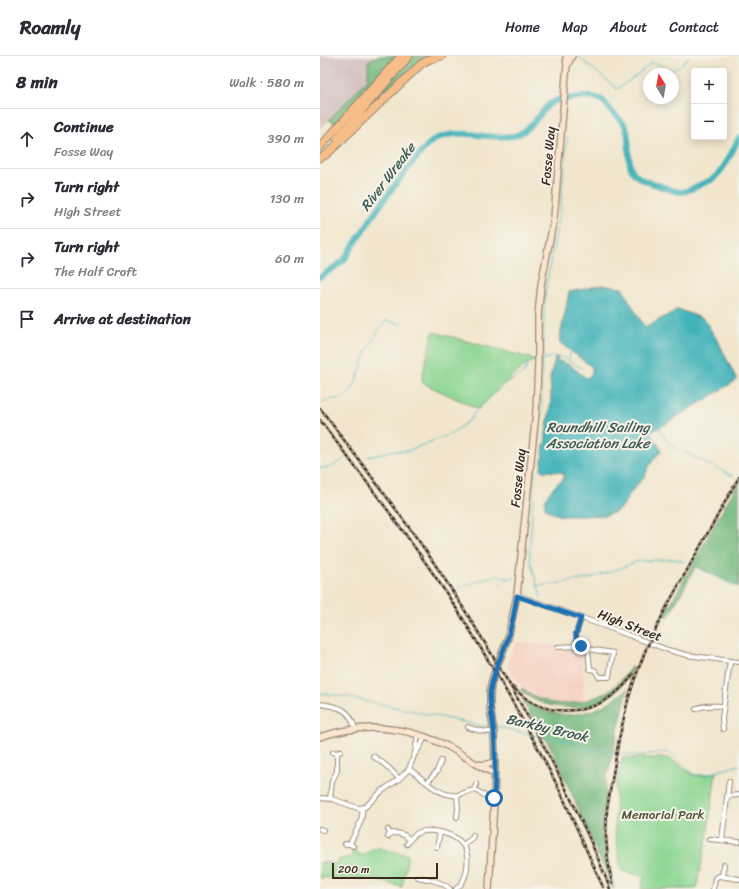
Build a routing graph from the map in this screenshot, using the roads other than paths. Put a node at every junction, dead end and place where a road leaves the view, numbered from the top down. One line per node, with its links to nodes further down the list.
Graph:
1 (401, 56): 7 (highway)
2 (409, 56): 8 (highway)
3 (442, 56): 8 (highway)
4 (566, 56): 6 (street, Fosse Way)
5 (572, 56): 6 (street, Fosse Way)
6 (567, 66): 9 (street, Fosse Way)
7 (320, 148)
8 (320, 158)
9 (517, 596): 10 (street, High Street); 20 (street, Fosse Way)
10 (581, 618): 11 (street); 14 (street, High Street)
11 (577, 646): 12 (street); 13 (street)
12 (558, 647)
13 (588, 649): 13 (street)
14 (730, 661): 15 (street, High Street); 17 (street)
15 (739, 662)
16 (320, 704): 21 (street)
17 (723, 706): 18 (street); 22 (street)
18 (696, 709)
19 (468, 727): 20 (street)
20 (494, 728): 30 (street, Fosse Way)
21 (355, 729): 23 (street); 25 (street)
22 (723, 729)
23 (418, 734): 24 (street); 27 (street)
24 (425, 736): 27 (street); 31 (street)
25 (320, 737)
26 (337, 752): 44 (street)
27 (415, 753): 32 (street)
28 (373, 756): 34 (street)
29 (441, 761): 36 (street)
30 (495, 762): 31 (street); 33 (street, Fosse Way)
31 (477, 764): 33 (street)
32 (409, 769): 34 (street); 36 (street)
33 (494, 773): 64 (street, Fosse Way)
34 (400, 780): 45 (street)
35 (729, 782): 42 (street)
36 (427, 783): 40 (street)
37 (476, 784): 38 (street)
38 (476, 790): 39 (street); 40 (street)
39 (484, 794)
40 (457, 795): 46 (street)
41 (739, 795): 42 (street)
42 (727, 796): 52 (street)
43 (320, 798): 44 (street)
44 (330, 799): 45 (street)
45 (362, 808): 55 (street)
46 (452, 811)
47 (440, 832): 50 (street); 56 (street); 57 (street)
48 (389, 833): 50 (street)
49 (473, 835): 56 (street)
50 (410, 839): 54 (street)
51 (709, 839): 52 (street)
52 (722, 840): 53 (street)
53 (739, 842)
54 (406, 844)
55 (350, 845)
56 (463, 845): 63 (street)
57 (437, 847)
58 (724, 865): 59 (street)
59 (722, 876): 61 (street); 65 (street)
60 (417, 877): 62 (street)
61 (739, 879)
62 (450, 889)
63 (456, 889)
64 (489, 889)
65 (713, 889)

